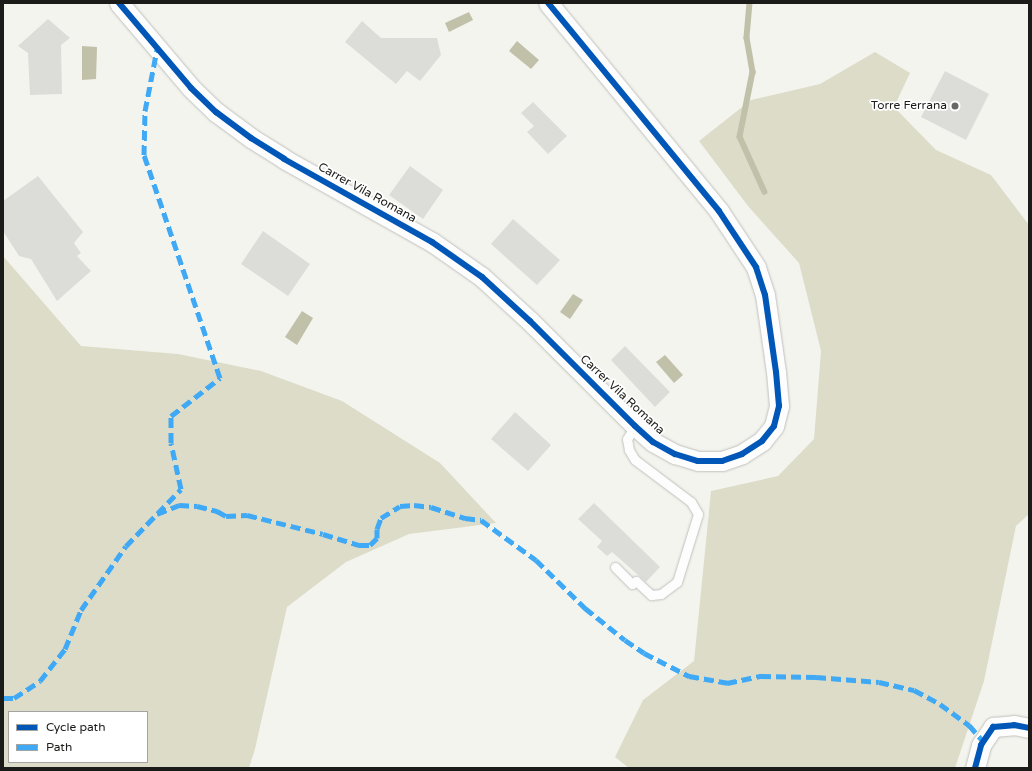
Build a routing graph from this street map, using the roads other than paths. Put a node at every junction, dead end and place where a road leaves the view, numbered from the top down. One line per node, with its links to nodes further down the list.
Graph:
1 (119, 3): 3 (street, Carrer Vila Romana)
2 (548, 3): 3 (street, Carrer Vila Romana)
3 (634, 426): 4 (lane)
4 (615, 567)
5 (1029, 728): 6 (street)
6 (975, 768)

